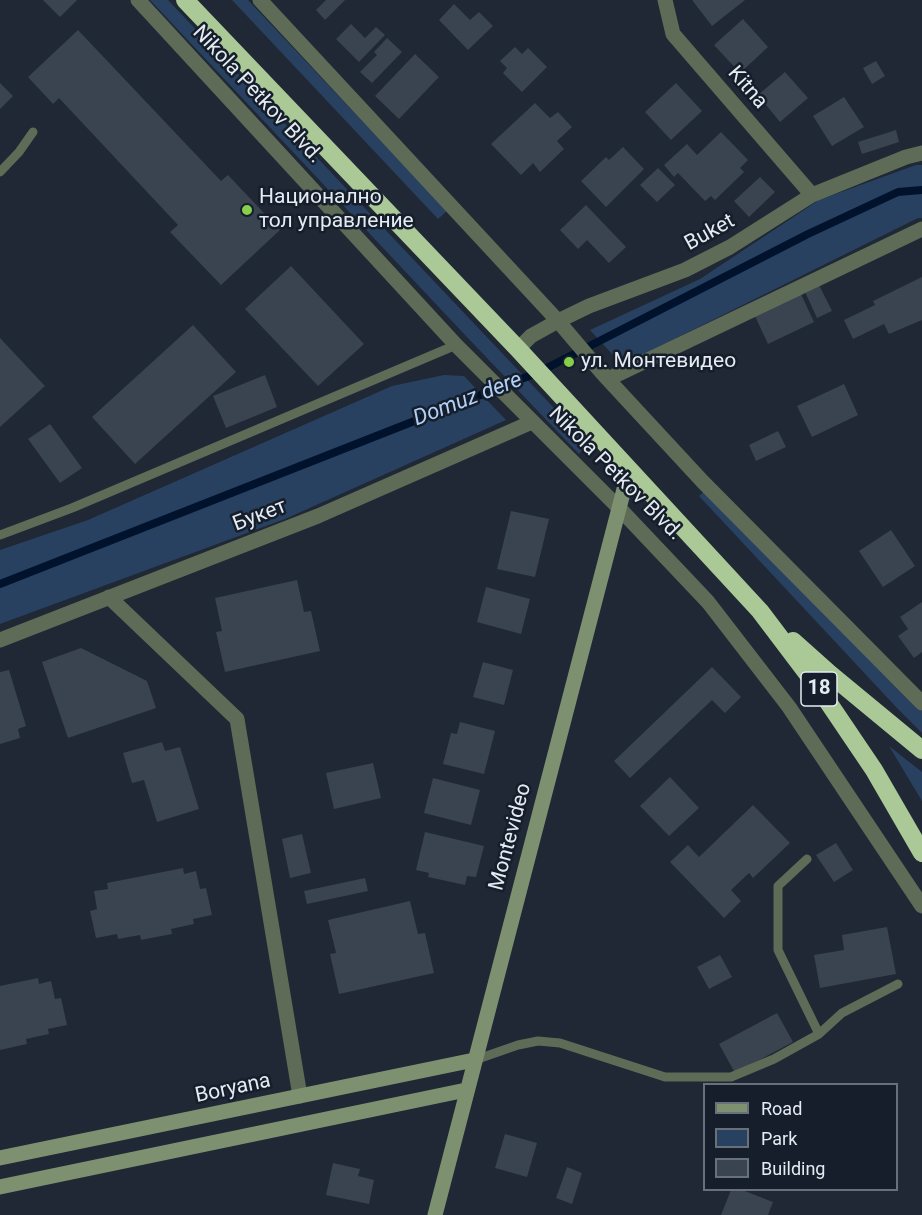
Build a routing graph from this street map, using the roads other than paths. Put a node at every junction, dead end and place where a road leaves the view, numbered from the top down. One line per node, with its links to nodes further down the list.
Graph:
1 (138, 0): 11 (street, Nikola Petkov Blvd.)
2 (186, 0): 12 (highway, Nikola Petkov Blvd. / 18)
3 (261, 0): 10 (street)
4 (665, 0): 8 (street, Kitna)
5 (33, 132): 7 (lane)
6 (922, 153): 8 (street, Buket)
7 (0, 172)
8 (812, 195): 10 (street, Buket)
9 (922, 229): 13 (street)
10 (561, 324): 12 (street, Buket); 13 (street)
11 (456, 345): 14 (street, Nikola Petkov Blvd.); 17 (lane)
12 (518, 349): 15 (highway, Nikola Petkov Blvd. / 18)
13 (606, 376): 21 (street)
14 (527, 417): 16 (street, Nikola Petkov Blvd.); 18 (street, Букет)
15 (629, 470): 16 (street, Montevideo); 19 (highway, Nikola Petkov Blvd. / 18)
16 (619, 508): 25 (street, Nikola Petkov Blvd.); 28 (street, Montevideo)
17 (0, 535)
18 (109, 597): 20 (street, Букет); 30 (street)
19 (760, 610): 22 (highway); 23 (highway, Nikola Petkov Blvd. / 18)
20 (0, 640)
21 (922, 703)
22 (922, 750)
23 (922, 852)
24 (807, 860): 27 (lane)
25 (922, 906)
26 (897, 984): 27 (lane)
27 (819, 1034): 28 (lane)
28 (474, 1060): 29 (street, Montevideo); 30 (street, Boryana)
29 (466, 1089): 32 (street); 33 (street, Montevideo)
30 (300, 1096): 31 (street, Boryana)
31 (0, 1158)
32 (0, 1187)
33 (435, 1215)

